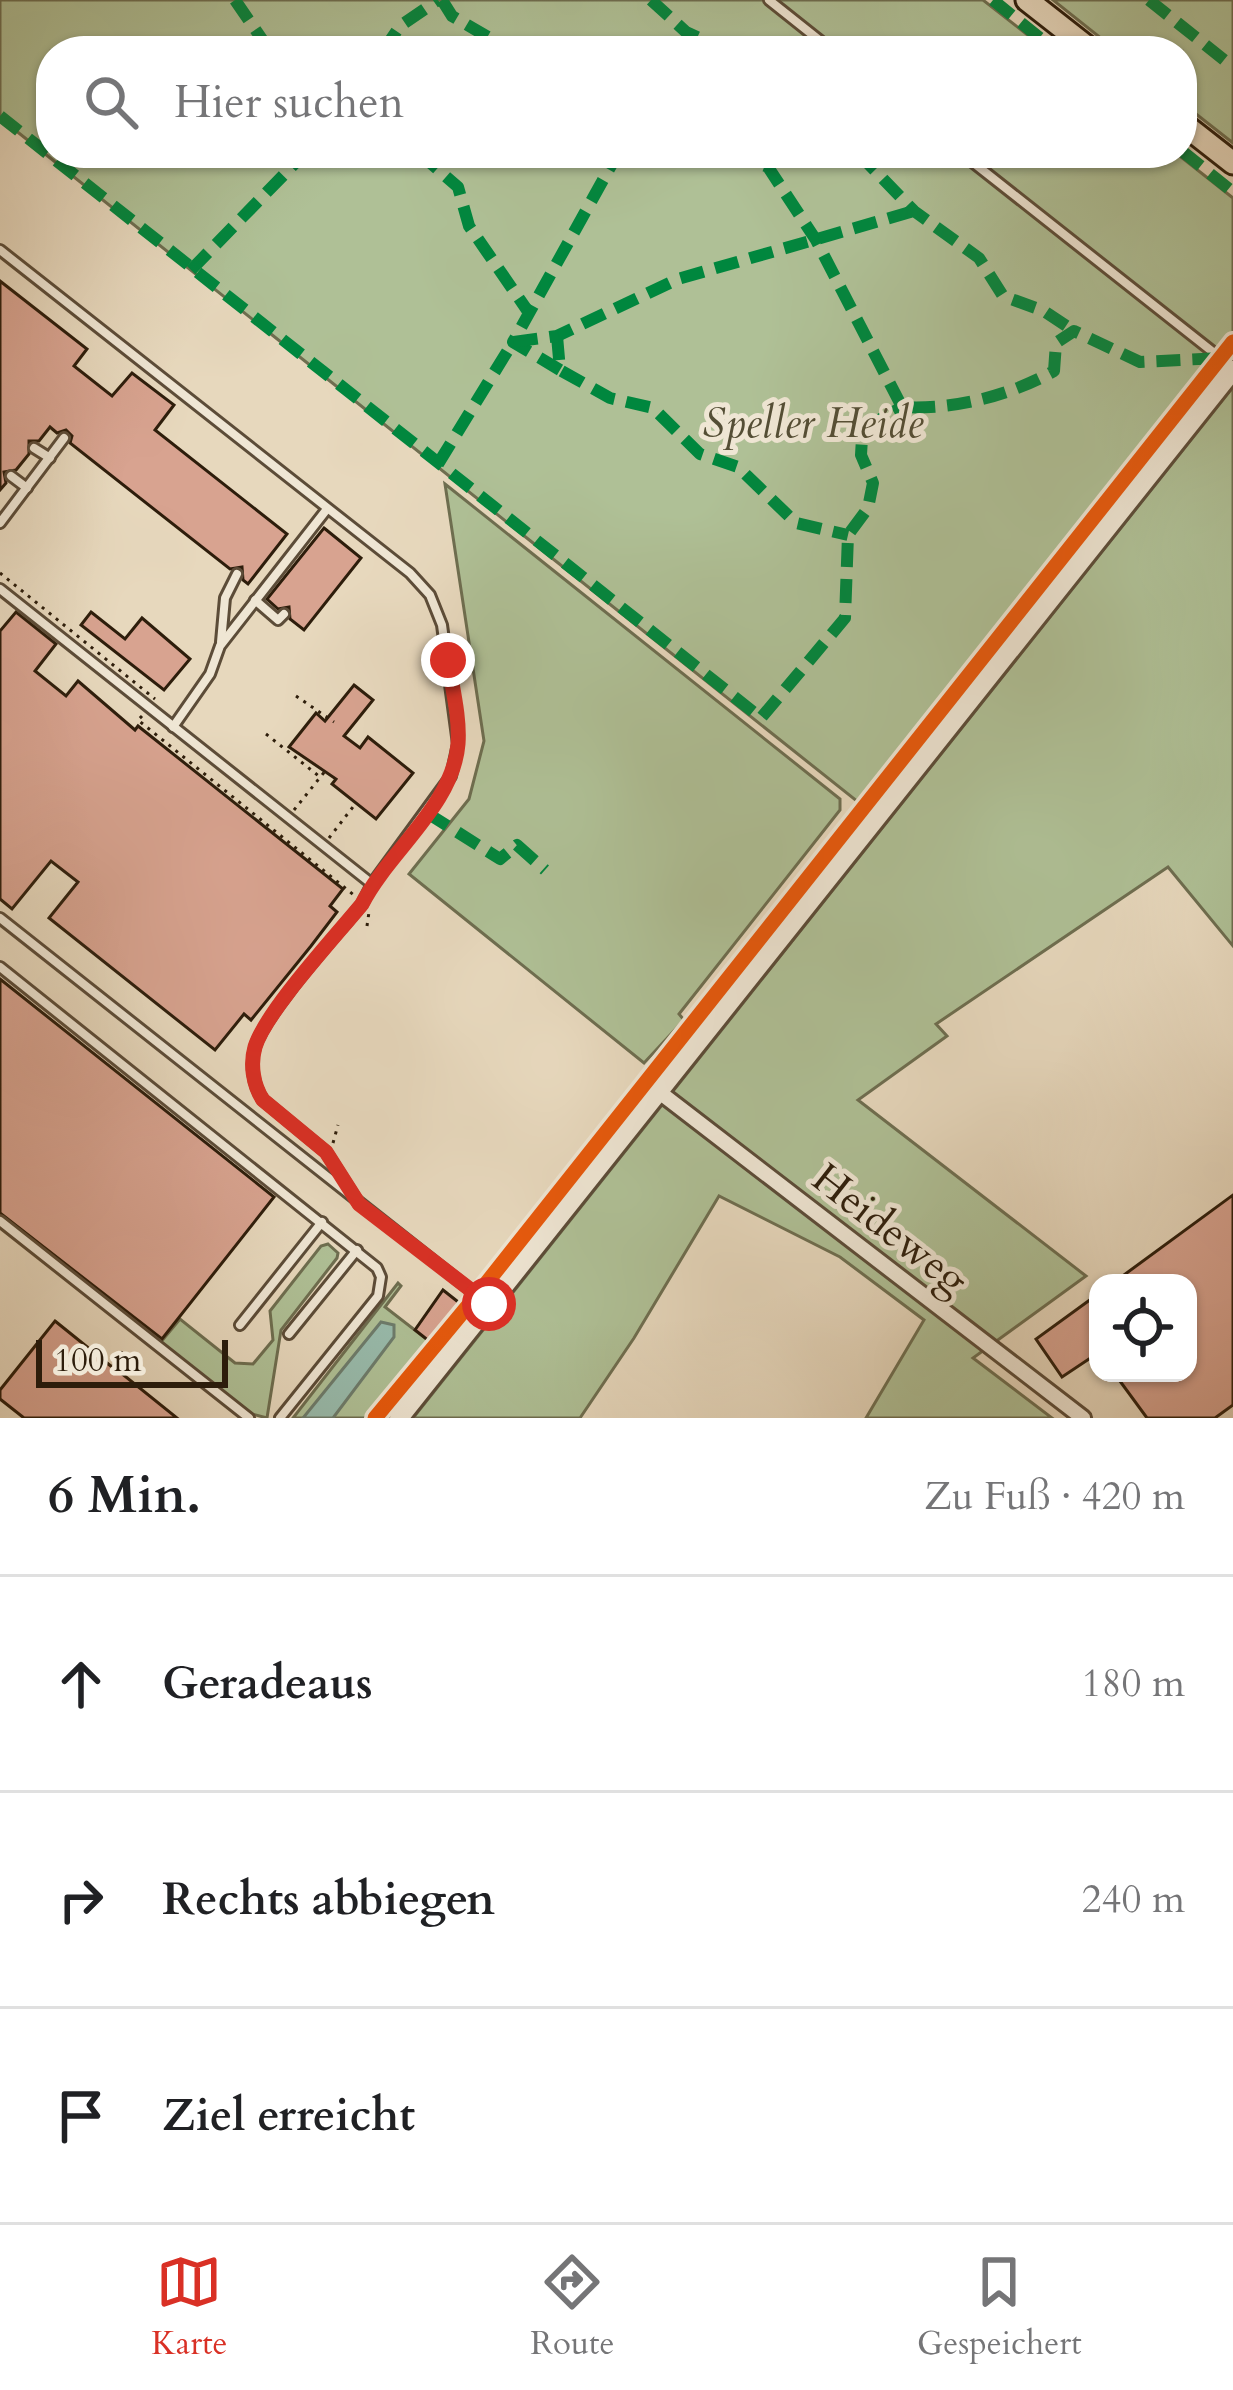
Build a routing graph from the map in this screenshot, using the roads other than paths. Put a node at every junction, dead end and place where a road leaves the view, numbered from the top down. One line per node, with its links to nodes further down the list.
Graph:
1 (769, 0): 3 (lane)
2 (1027, 0): 4 (main road)
3 (814, 36)
4 (1072, 36)
5 (1197, 134): 6 (main road)
6 (1233, 163)
7 (981, 168): 9 (lane)
8 (0, 250): 15 (lane)
9 (1233, 369): 26 (street)
10 (64, 438): 12 (lane)
11 (34, 448): 12 (lane)
12 (50, 458): 14 (lane)
13 (11, 476): 14 (lane)
14 (27, 488): 16 (lane)
15 (327, 508): 19 (lane); 23 (lane)
16 (0, 523)
17 (237, 574): 21 (lane)
18 (0, 589): 22 (lane)
19 (255, 600): 20 (lane); 21 (lane)
20 (284, 614)
21 (220, 646): 22 (lane)
22 (173, 727): 23 (lane)
23 (372, 884): 27 (lane)
24 (0, 918): 27 (lane)
25 (0, 967): 29 (lane)
26 (658, 1090): 31 (street); 37 (street, Heideweg)
27 (359, 1204): 31 (lane)
28 (0, 1221): 34 (lane)
29 (322, 1222): 30 (lane); 32 (lane)
30 (357, 1250): 33 (lane); 35 (lane)
31 (489, 1304): 36 (street)
32 (240, 1325)
33 (290, 1334)
34 (249, 1418)
35 (280, 1418)
36 (399, 1418)
37 (1083, 1418)

